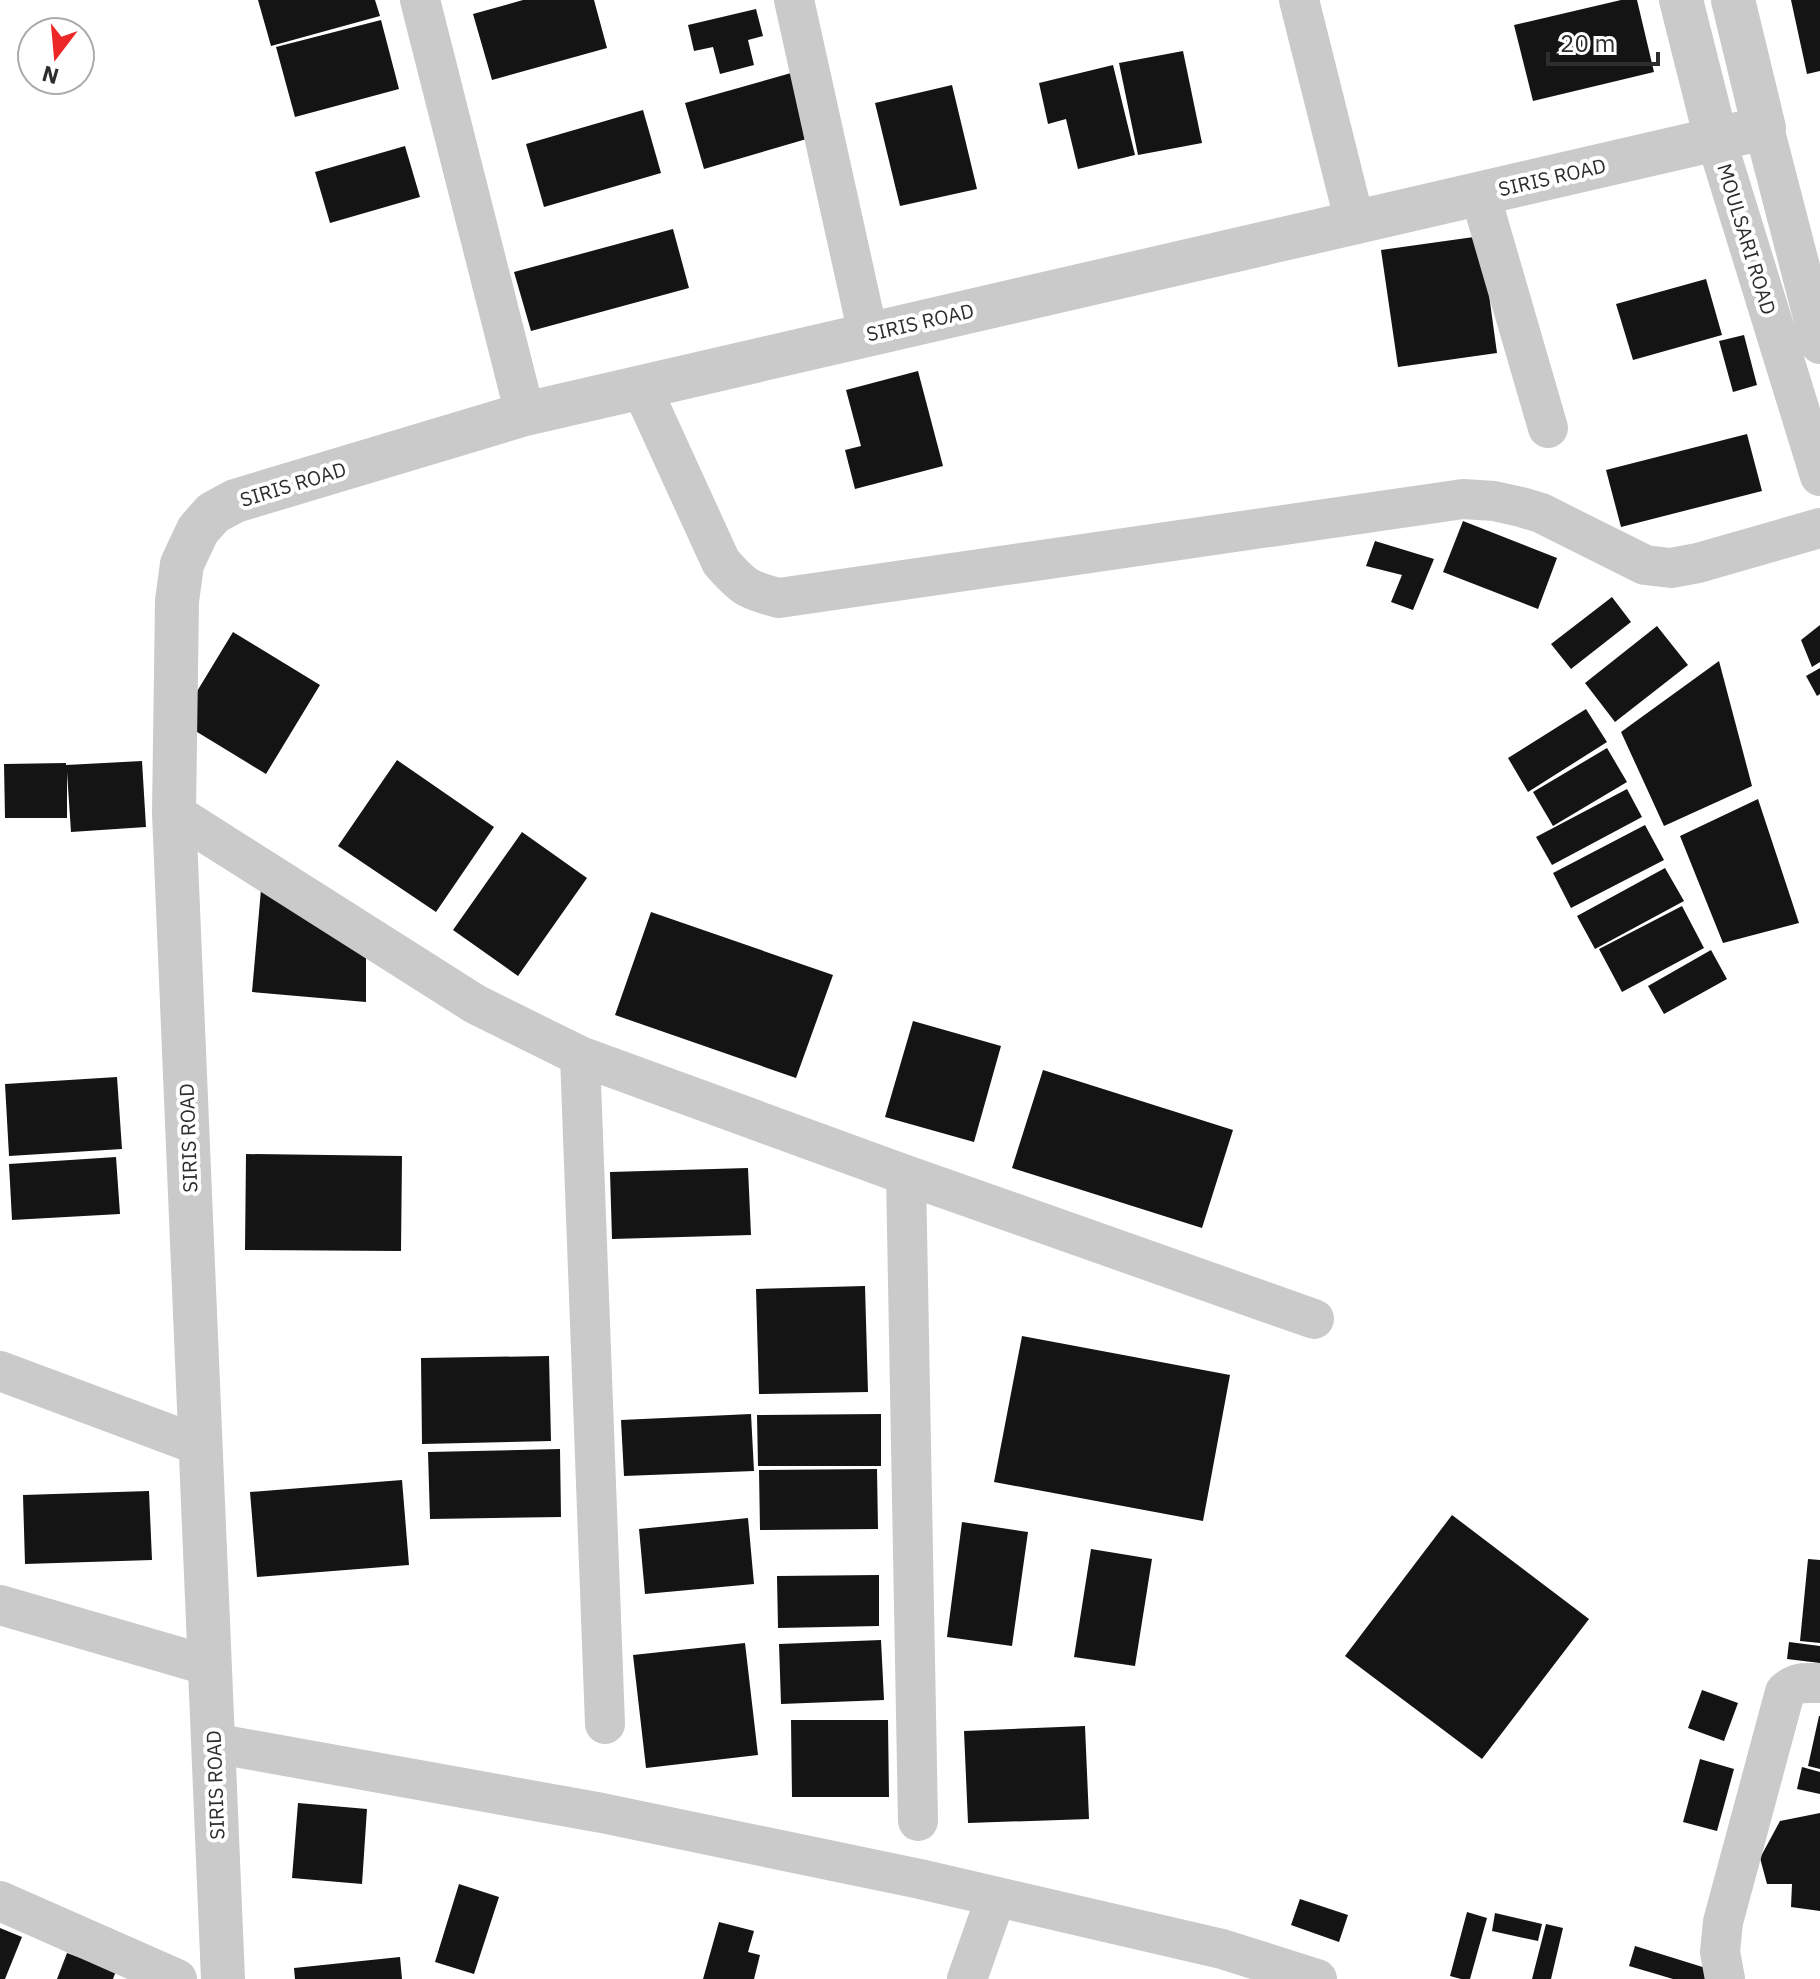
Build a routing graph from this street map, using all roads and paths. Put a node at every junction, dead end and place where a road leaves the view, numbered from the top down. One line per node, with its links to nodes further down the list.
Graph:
1 (420, 0): 13 (street)
2 (794, 0): 10 (street)
3 (1299, 0): 9 (street)
4 (1681, 0): 7 (street, MOULSARI ROAD)
5 (1733, 0): 6 (street, MOULSARI ROAD)
6 (1764, 128): 7 (street, SIRIS ROAD); 11 (street, MOULSARI ROAD)
7 (1716, 139): 8 (street, SIRIS ROAD); 15 (street, MOULSARI ROAD)
8 (1480, 194): 9 (street, SIRIS ROAD); 14 (street)
9 (1355, 223): 10 (street, SIRIS ROAD)
10 (868, 334): 12 (street, SIRIS ROAD)
11 (1820, 344)
12 (641, 387): 13 (street, SIRIS ROAD); 16 (street)
13 (525, 414): 17 (street, SIRIS ROAD)
14 (1548, 428)
15 (1820, 476)
16 (1820, 528)
17 (174, 813): 18 (street); 22 (street, SIRIS ROAD)
18 (580, 1056): 19 (street); 26 (street)
19 (906, 1175): 20 (street); 28 (street)
20 (1314, 1319)
21 (0, 1371): 22 (street)
22 (201, 1446): 24 (street, SIRIS ROAD)
23 (0, 1605): 24 (street)
24 (210, 1666): 27 (street, SIRIS ROAD)
25 (1820, 1683): 36 (street)
26 (605, 1724)
27 (213, 1743): 29 (street); 33 (street, SIRIS ROAD)
28 (918, 1821)
29 (996, 1897): 31 (street); 34 (street)
30 (0, 1901): 32 (street)
31 (1216, 1964): 35 (street)
32 (177, 1979)
33 (223, 1979)
34 (967, 1979)
35 (1317, 1979)
36 (1725, 1979)

